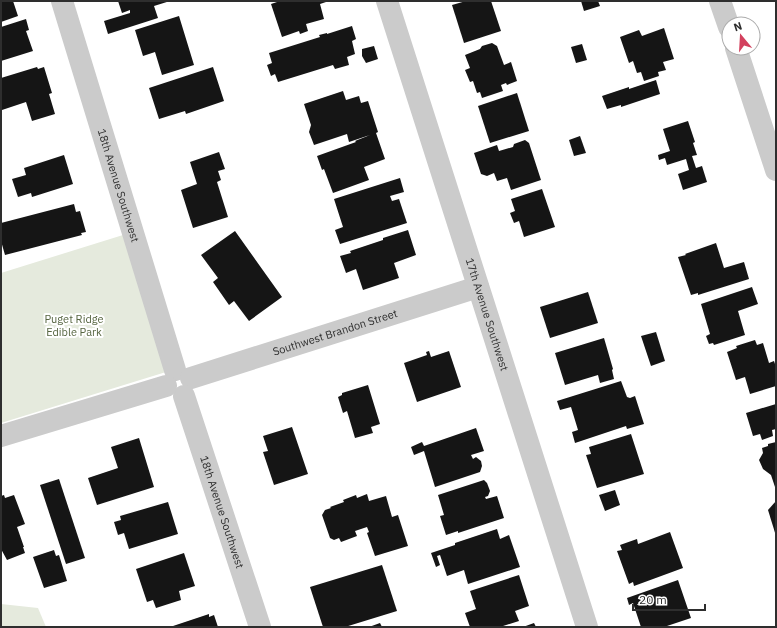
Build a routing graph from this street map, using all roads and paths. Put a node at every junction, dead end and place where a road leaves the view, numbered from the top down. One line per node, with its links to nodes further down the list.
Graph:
1 (62, 1): 8 (street, 18th Avenue Southwest)
2 (387, 1): 7 (street, 17th Avenue Southwest)
3 (720, 1): 4 (street)
4 (725, 16)
5 (739, 56): 6 (street)
6 (776, 170)
7 (478, 287): 8 (street, Southwest Brandon Street); 11 (street, 17th Avenue Southwest)
8 (179, 383): 9 (street, Southwest Brandon Street); 10 (street, 18th Avenue Southwest)
9 (1, 436)
10 (260, 627)
11 (587, 627)

